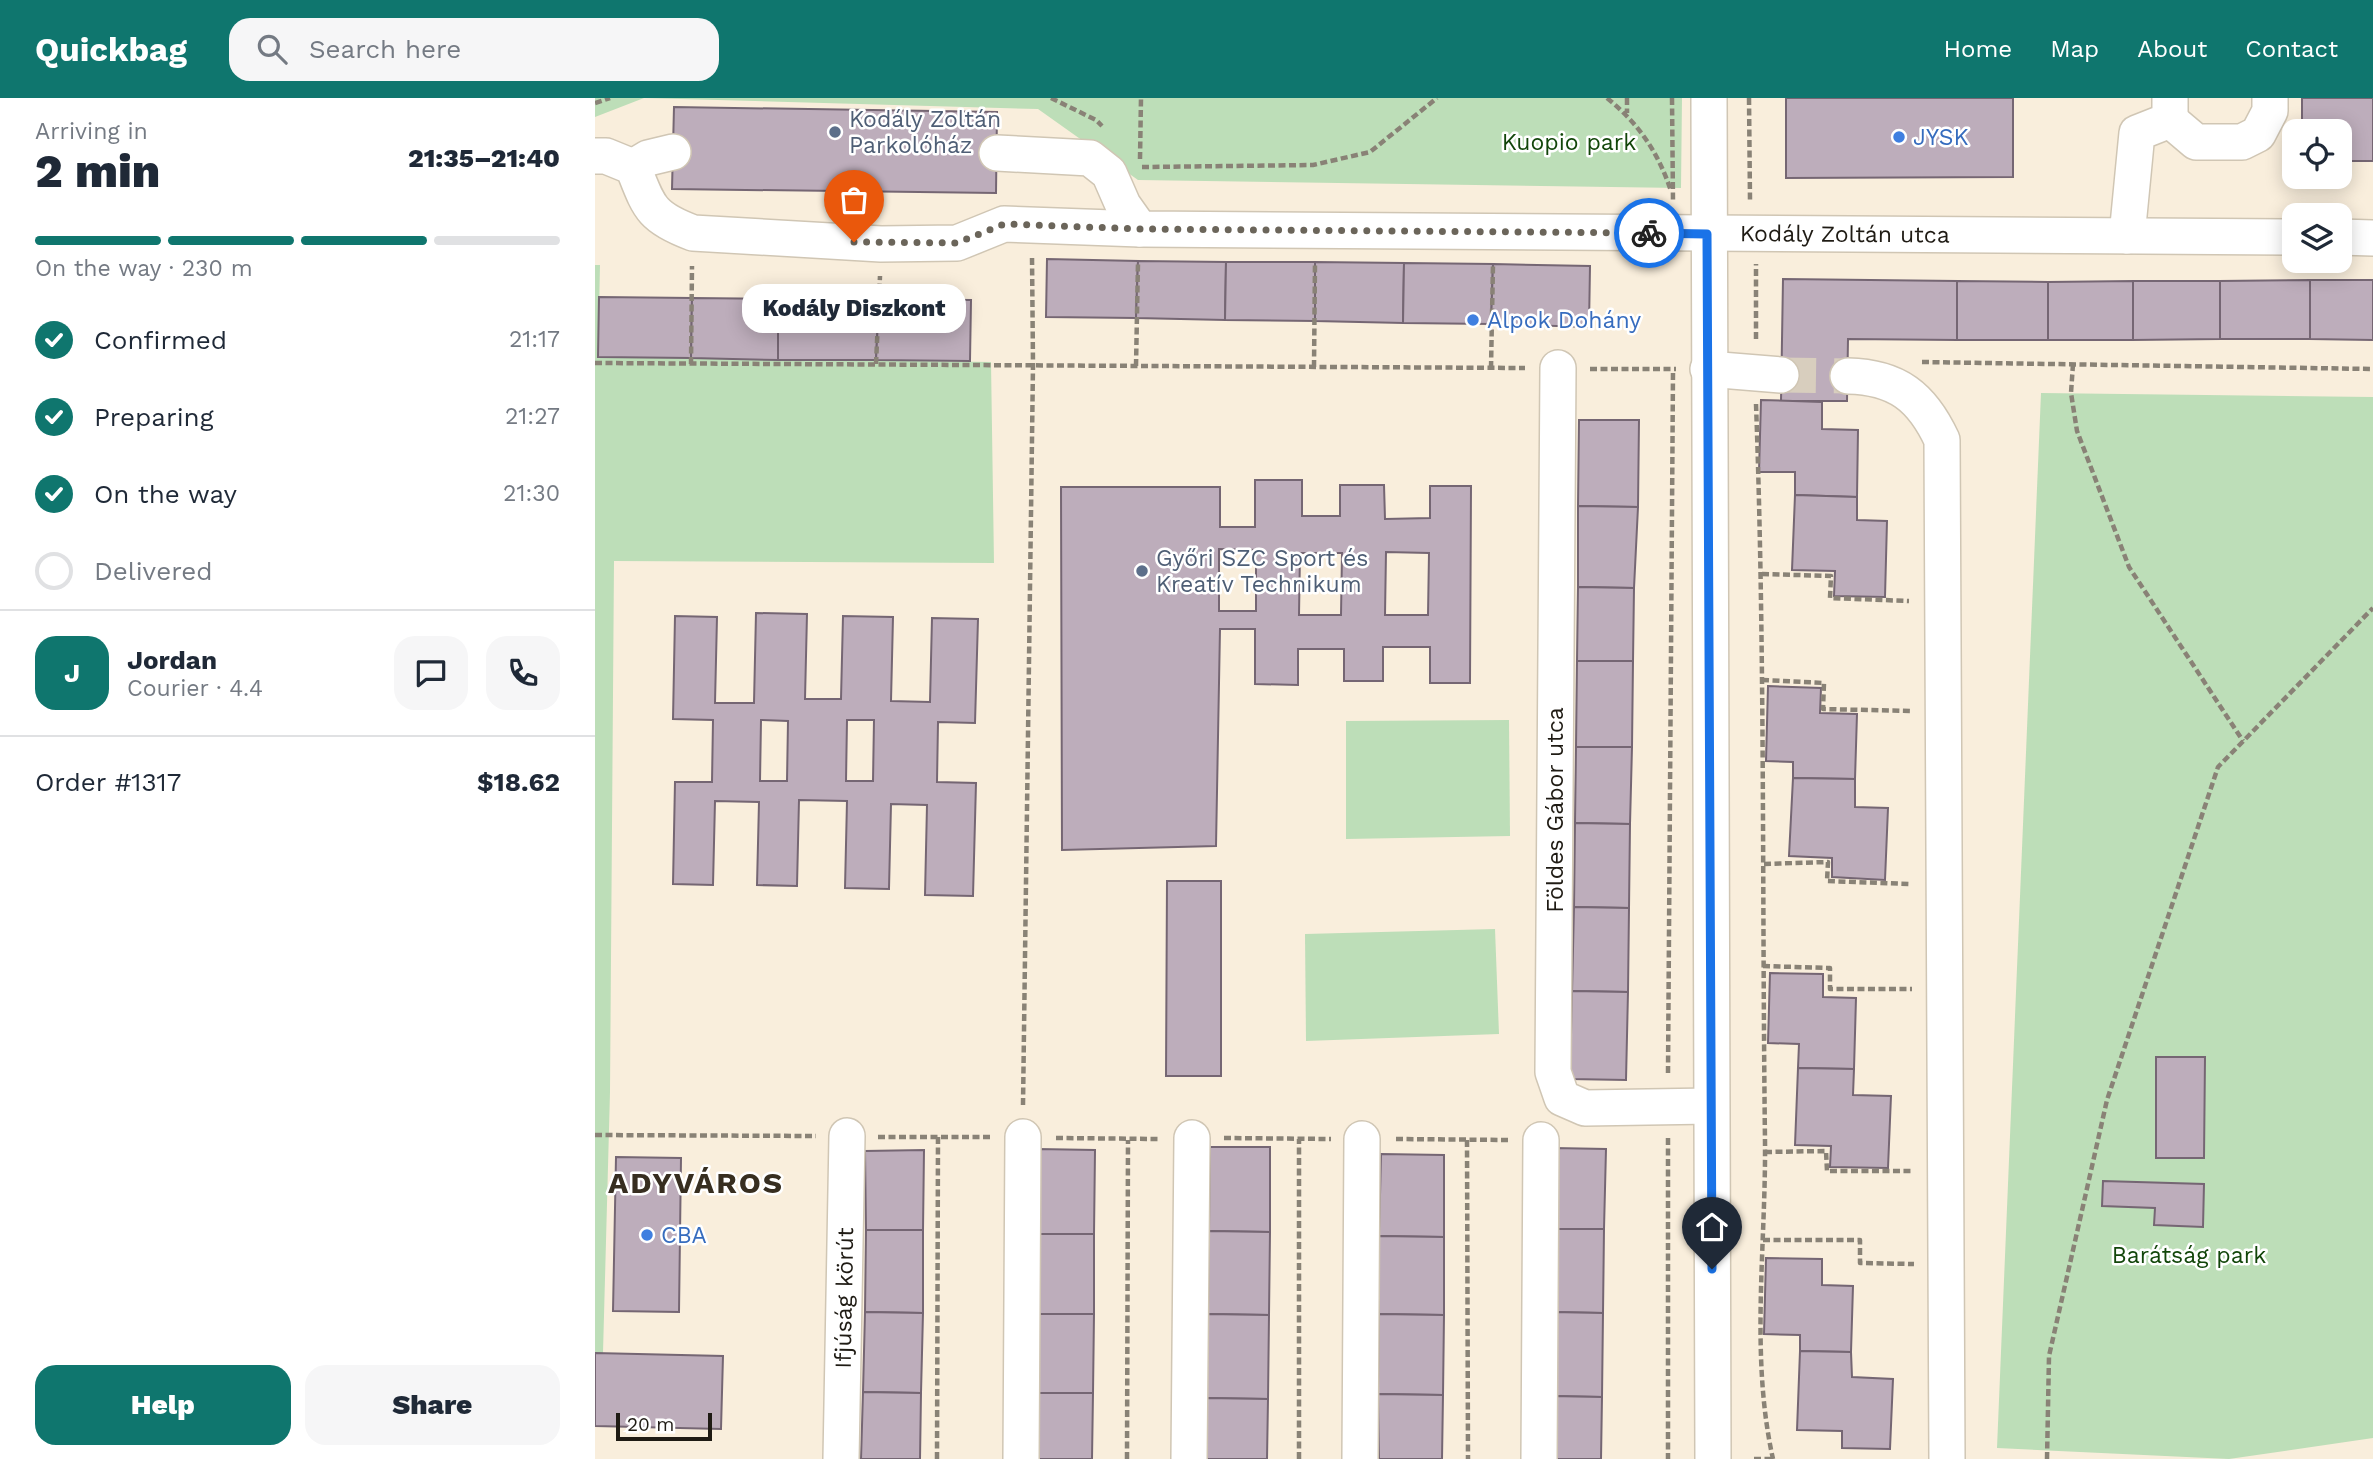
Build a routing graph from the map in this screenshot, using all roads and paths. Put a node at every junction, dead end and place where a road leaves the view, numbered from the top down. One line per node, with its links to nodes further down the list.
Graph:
1 (610, 98): 9 (path)
2 (1437, 98): 16 (path)
3 (1607, 98): 11 (path)
4 (1627, 98): 11 (path)
5 (1672, 98): 17 (path)
6 (1709, 98): 23 (street)
7 (1749, 98): 24 (path)
8 (2270, 98): 10 (street)
9 (595, 103)
10 (2170, 109): 25 (street)
11 (1627, 114): 17 (path)
12 (673, 152): 15 (street)
13 (997, 153): 19 (street)
14 (595, 156): 15 (street)
15 (633, 167): 22 (street, Kodály Zoltán utca)
16 (1139, 167)
17 (1672, 196): 23 (path)
18 (1031, 226): 19 (street, Kodály Zoltán utca); 29 (street, Kodály Zoltán utca); 34 (path)
19 (1140, 229): 20 (street, Kodály Zoltán utca); 36 (path)
20 (1316, 230): 21 (street, Kodály Zoltán utca); 37 (path)
21 (1496, 232): 23 (street, Kodály Zoltán utca); 38 (path)
22 (693, 233): 29 (street, Kodály Zoltán utca); 32 (path)
23 (1691, 233): 24 (street, Kodály Zoltán utca); 41 (street)
24 (1757, 234): 25 (street, Kodály Zoltán utca); 43 (path)
25 (2127, 236): 26 (street, Kodály Zoltán utca)
26 (2282, 237)
27 (2352, 237): 28 (street)
28 (2373, 238)
29 (881, 244): 33 (path)
30 (1673, 356): 40 (path)
31 (595, 363): 32 (path)
32 (691, 363): 33 (path)
33 (876, 364): 34 (path)
34 (1033, 365): 36 (path); 61 (path)
35 (2073, 365): 42 (path); 45 (path); 51 (path)
36 (1136, 366): 37 (path)
37 (1314, 367): 38 (path)
38 (1491, 368): 39 (path)
39 (1557, 368): 40 (path); 57 (street, Földes Gábor utca)
40 (1673, 369): 41 (path); 57 (path)
41 (1708, 369): 43 (street); 56 (street)
42 (2373, 369)
43 (1768, 375): 46 (path)
44 (1848, 376): 45 (street)
45 (1903, 390): 47 (street)
46 (1762, 574): 47 (path); 49 (path)
47 (1943, 602): 50 (street)
48 (2373, 608): 51 (path)
49 (1762, 680): 50 (path); 52 (path)
50 (1943, 712): 53 (street)
51 (2243, 741): 86 (path)
52 (1764, 864): 53 (path); 54 (path)
53 (1944, 885): 55 (street)
54 (1763, 966): 55 (path); 68 (path)
55 (1945, 989): 69 (street)
56 (1711, 1106): 57 (street, Földes Gábor utca); 82 (street)
57 (1664, 1127): 81 (path)
58 (595, 1135): 59 (path)
59 (847, 1136): 60 (path); 72 (street, Ifjúság körút)
60 (938, 1137): 61 (path); 73 (path)
61 (1023, 1137): 65 (path); 74 (street)
62 (1192, 1138): 63 (path); 65 (path); 76 (street)
63 (1299, 1139): 64 (path); 77 (path)
64 (1362, 1139): 66 (path); 78 (street)
65 (1129, 1140): 75 (path)
66 (1467, 1140): 67 (path); 79 (path)
67 (1541, 1140): 80 (street)
68 (1765, 1152): 69 (path); 70 (path)
69 (1946, 1172): 71 (street)
70 (1763, 1240): 71 (path); 84 (path)
71 (1946, 1265): 85 (street)
72 (841, 1459)
73 (937, 1459)
74 (1021, 1459)
75 (1127, 1459)
76 (1189, 1459)
77 (1299, 1459)
78 (1360, 1459)
79 (1468, 1459)
80 (1539, 1459)
81 (1668, 1459)
82 (1713, 1459)
83 (1754, 1459): 84 (path)
84 (1774, 1459)
85 (1947, 1459)
86 (2047, 1459)

